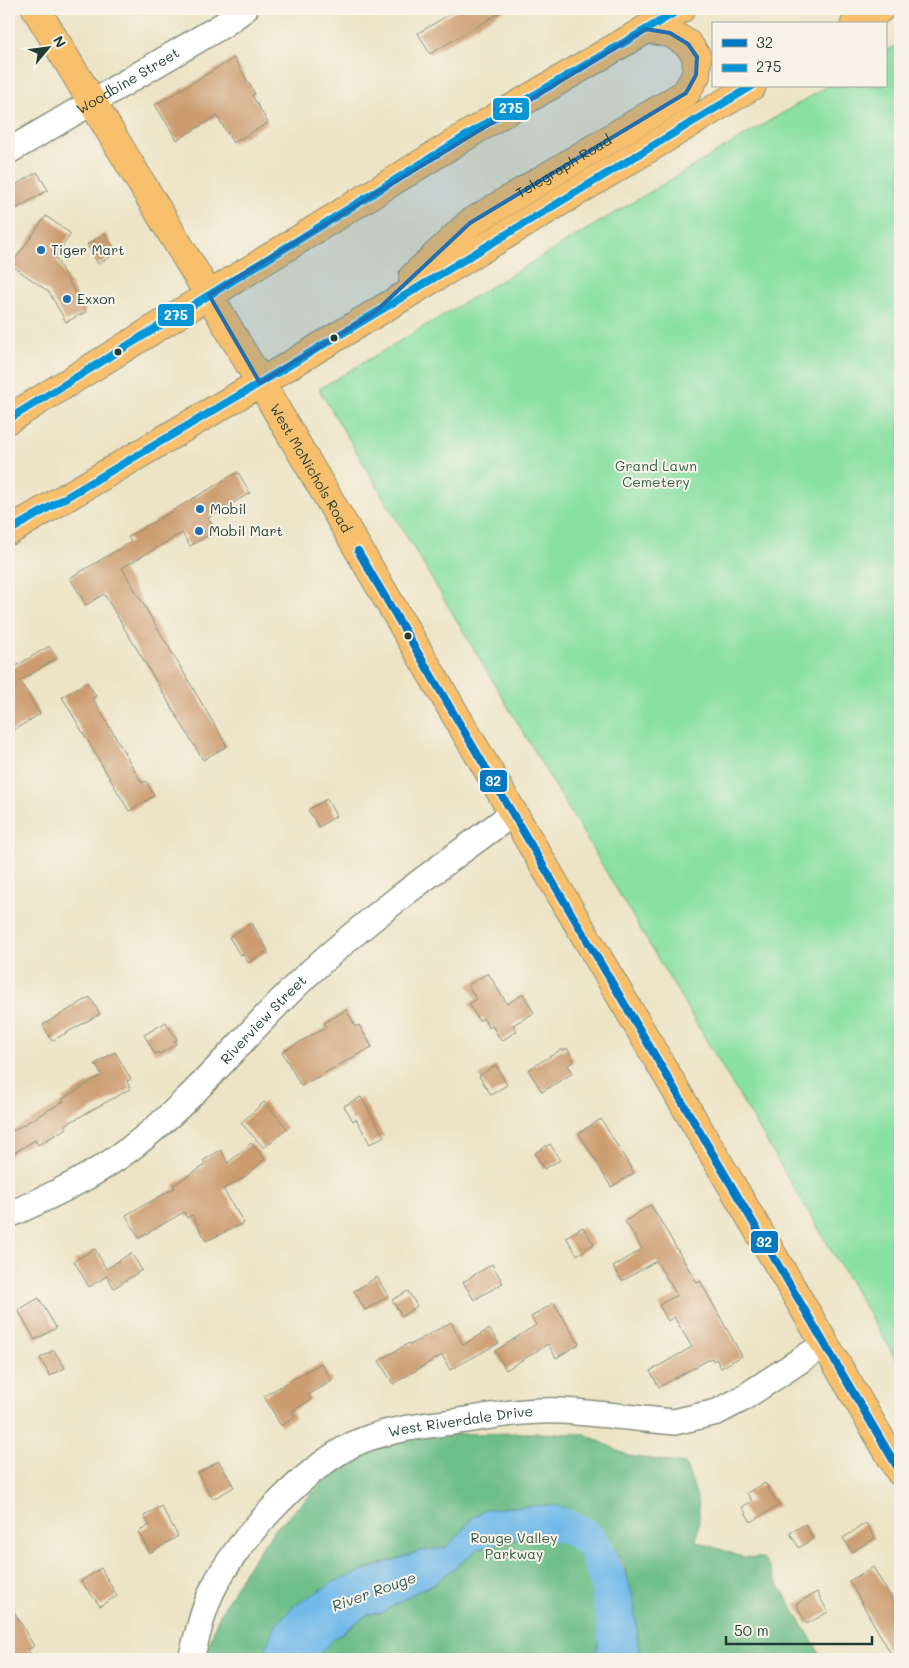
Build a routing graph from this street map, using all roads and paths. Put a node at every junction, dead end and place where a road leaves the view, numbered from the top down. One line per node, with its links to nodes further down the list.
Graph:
1 (36, 9): 8 (main road, West McNichols Road)
2 (245, 9): 8 (street, Woodbine Street)
3 (680, 9): 6 (main road)
4 (880, 9): 5 (main road)
5 (859, 22)
6 (635, 36): 10 (main road); 11 (main road, Telegraph Road)
7 (749, 88): 11 (main road, Telegraph Road)
8 (93, 101): 9 (street, Woodbine Street); 10 (main road, West McNichols Road)
9 (9, 151)
10 (209, 294): 12 (main road, West McNichols Road); 13 (main road)
11 (373, 314): 12 (main road, Telegraph Road)
12 (260, 383): 14 (main road, Telegraph Road); 15 (main road, West McNichols Road)
13 (9, 419)
14 (9, 531)
15 (512, 814): 16 (street, Riverview Street); 17 (main road, West McNichols Road)
16 (9, 1215)
17 (825, 1344): 18 (main road, West McNichols Road); 19 (street, West Riverdale Drive)
18 (900, 1472)
19 (191, 1659)

